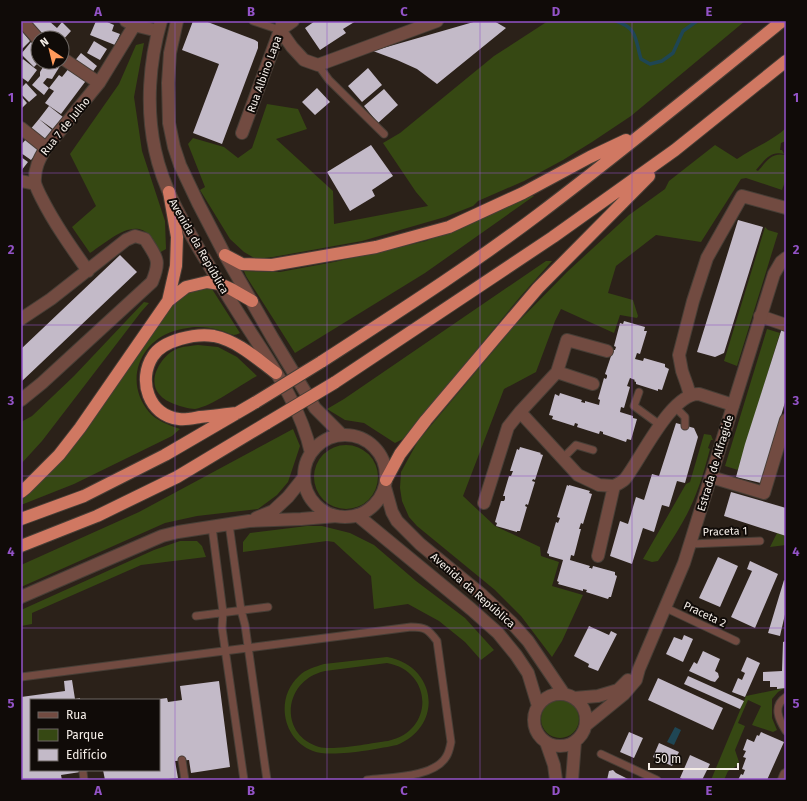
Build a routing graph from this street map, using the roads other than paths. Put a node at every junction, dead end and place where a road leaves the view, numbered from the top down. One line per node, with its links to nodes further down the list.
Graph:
1 (22, 21): 10 (street)
2 (177, 21): 25 (street, Avenida da República)
3 (253, 21): 9 (lane)
4 (293, 21): 9 (street, Rua Albino Lapa)
5 (437, 21): 13 (street)
6 (782, 21): 16 (highway)
7 (132, 22): 8 (street); 14 (street, Rua 7 de Julho)
8 (160, 26): 23 (street, Avenida da República)
9 (282, 26): 13 (street); 17 (street, Rua Albino Lapa)
10 (30, 30)
11 (786, 61): 20 (highway)
12 (70, 63): 14 (street)
13 (318, 65): 18 (lane)
14 (99, 83): 19 (street, Rua 7 de Julho)
15 (21, 128): 19 (street)
16 (647, 130): 25 (highway); 44 (highway, bridge)
17 (242, 133)
18 (384, 134)
19 (46, 148): 22 (street, Rua 7 de Julho)
20 (675, 150): 54 (highway); 66 (highway, bridge)
21 (21, 182): 22 (street)
22 (35, 184): 27 (street)
23 (169, 192): 28 (street, Avenida da República); 29 (highway)
24 (786, 208): 39 (street)
25 (225, 255): 30 (street, Avenida da República)
26 (786, 258): 31 (street, Estrada de Alfragide)
27 (88, 270): 32 (street); 40 (street)
28 (220, 284): 29 (highway); 30 (highway); 36 (street, Avenida da República)
29 (168, 301): 56 (highway)
30 (252, 301): 48 (street, Avenida da República)
31 (760, 316): 33 (street); 41 (street, Estrada de Alfragide)
32 (21, 319)
33 (786, 325)
34 (606, 351): 35 (street)
35 (557, 372): 37 (street); 43 (street)
36 (276, 373): 44 (highway); 50 (street, Avenida da República)
37 (593, 384)
38 (639, 392): 46 (lane)
39 (690, 395): 41 (street); 42 (street)
40 (21, 400)
41 (733, 404): 53 (street, Estrada de Alfragide)
42 (675, 407): 46 (street); 47 (lane)
43 (520, 412): 51 (street); 57 (street)
44 (237, 413): 60 (highway)
45 (786, 420): 53 (street)
46 (660, 425): 55 (street)
47 (685, 426)
48 (342, 435): 50 (street); 54 (street, Avenida da República)
49 (593, 450): 51 (lane)
50 (311, 453): 52 (street)
51 (563, 458): 55 (street)
52 (304, 477): 59 (street); 61 (street)
53 (711, 477): 65 (street, Estrada de Alfragide)
54 (385, 483): 58 (street); 79 (street, Avenida da República)
55 (614, 486): 67 (street)
56 (21, 492)
57 (484, 503)
58 (357, 515): 59 (street); 81 (street, Avenida da República)
59 (337, 516): 61 (street)
60 (21, 519)
61 (249, 521): 62 (street)
62 (229, 524): 63 (street); 71 (lane)
63 (212, 526): 68 (street); 72 (lane)
64 (760, 541): 65 (lane, Praceta 1)
65 (690, 544): 70 (street, Estrada de Alfragide)
66 (21, 546)
67 (598, 556)
68 (21, 597)
69 (268, 607): 71 (lane)
70 (666, 608): 74 (lane, Praceta 2); 77 (street, Estrada de Alfragide)
71 (240, 610): 72 (lane); 75 (lane)
72 (223, 612): 73 (lane); 76 (lane)
73 (196, 616)
74 (736, 641)
75 (248, 647): 76 (lane); 90 (lane); 94 (lane)
76 (226, 650): 78 (lane); 93 (lane)
77 (639, 668): 79 (street, Estrada de Alfragide); 82 (street, Estrada de Alfragide)
78 (21, 677)
79 (569, 696): 81 (street); 82 (street)
80 (786, 697): 83 (lane)
81 (538, 706): 84 (street)
82 (586, 725): 85 (street)
83 (786, 731)
84 (546, 742): 85 (street); 96 (street)
85 (575, 742): 97 (street)
86 (601, 754): 98 (lane)
87 (182, 760): 92 (lane)
88 (83, 772): 91 (lane)
89 (786, 775): 99 (street)
90 (424, 776): 95 (lane)
91 (84, 780)
92 (185, 780)
93 (244, 780)
94 (267, 780)
95 (367, 780)
96 (556, 780)
97 (572, 780)
98 (657, 780)
99 (784, 780)

